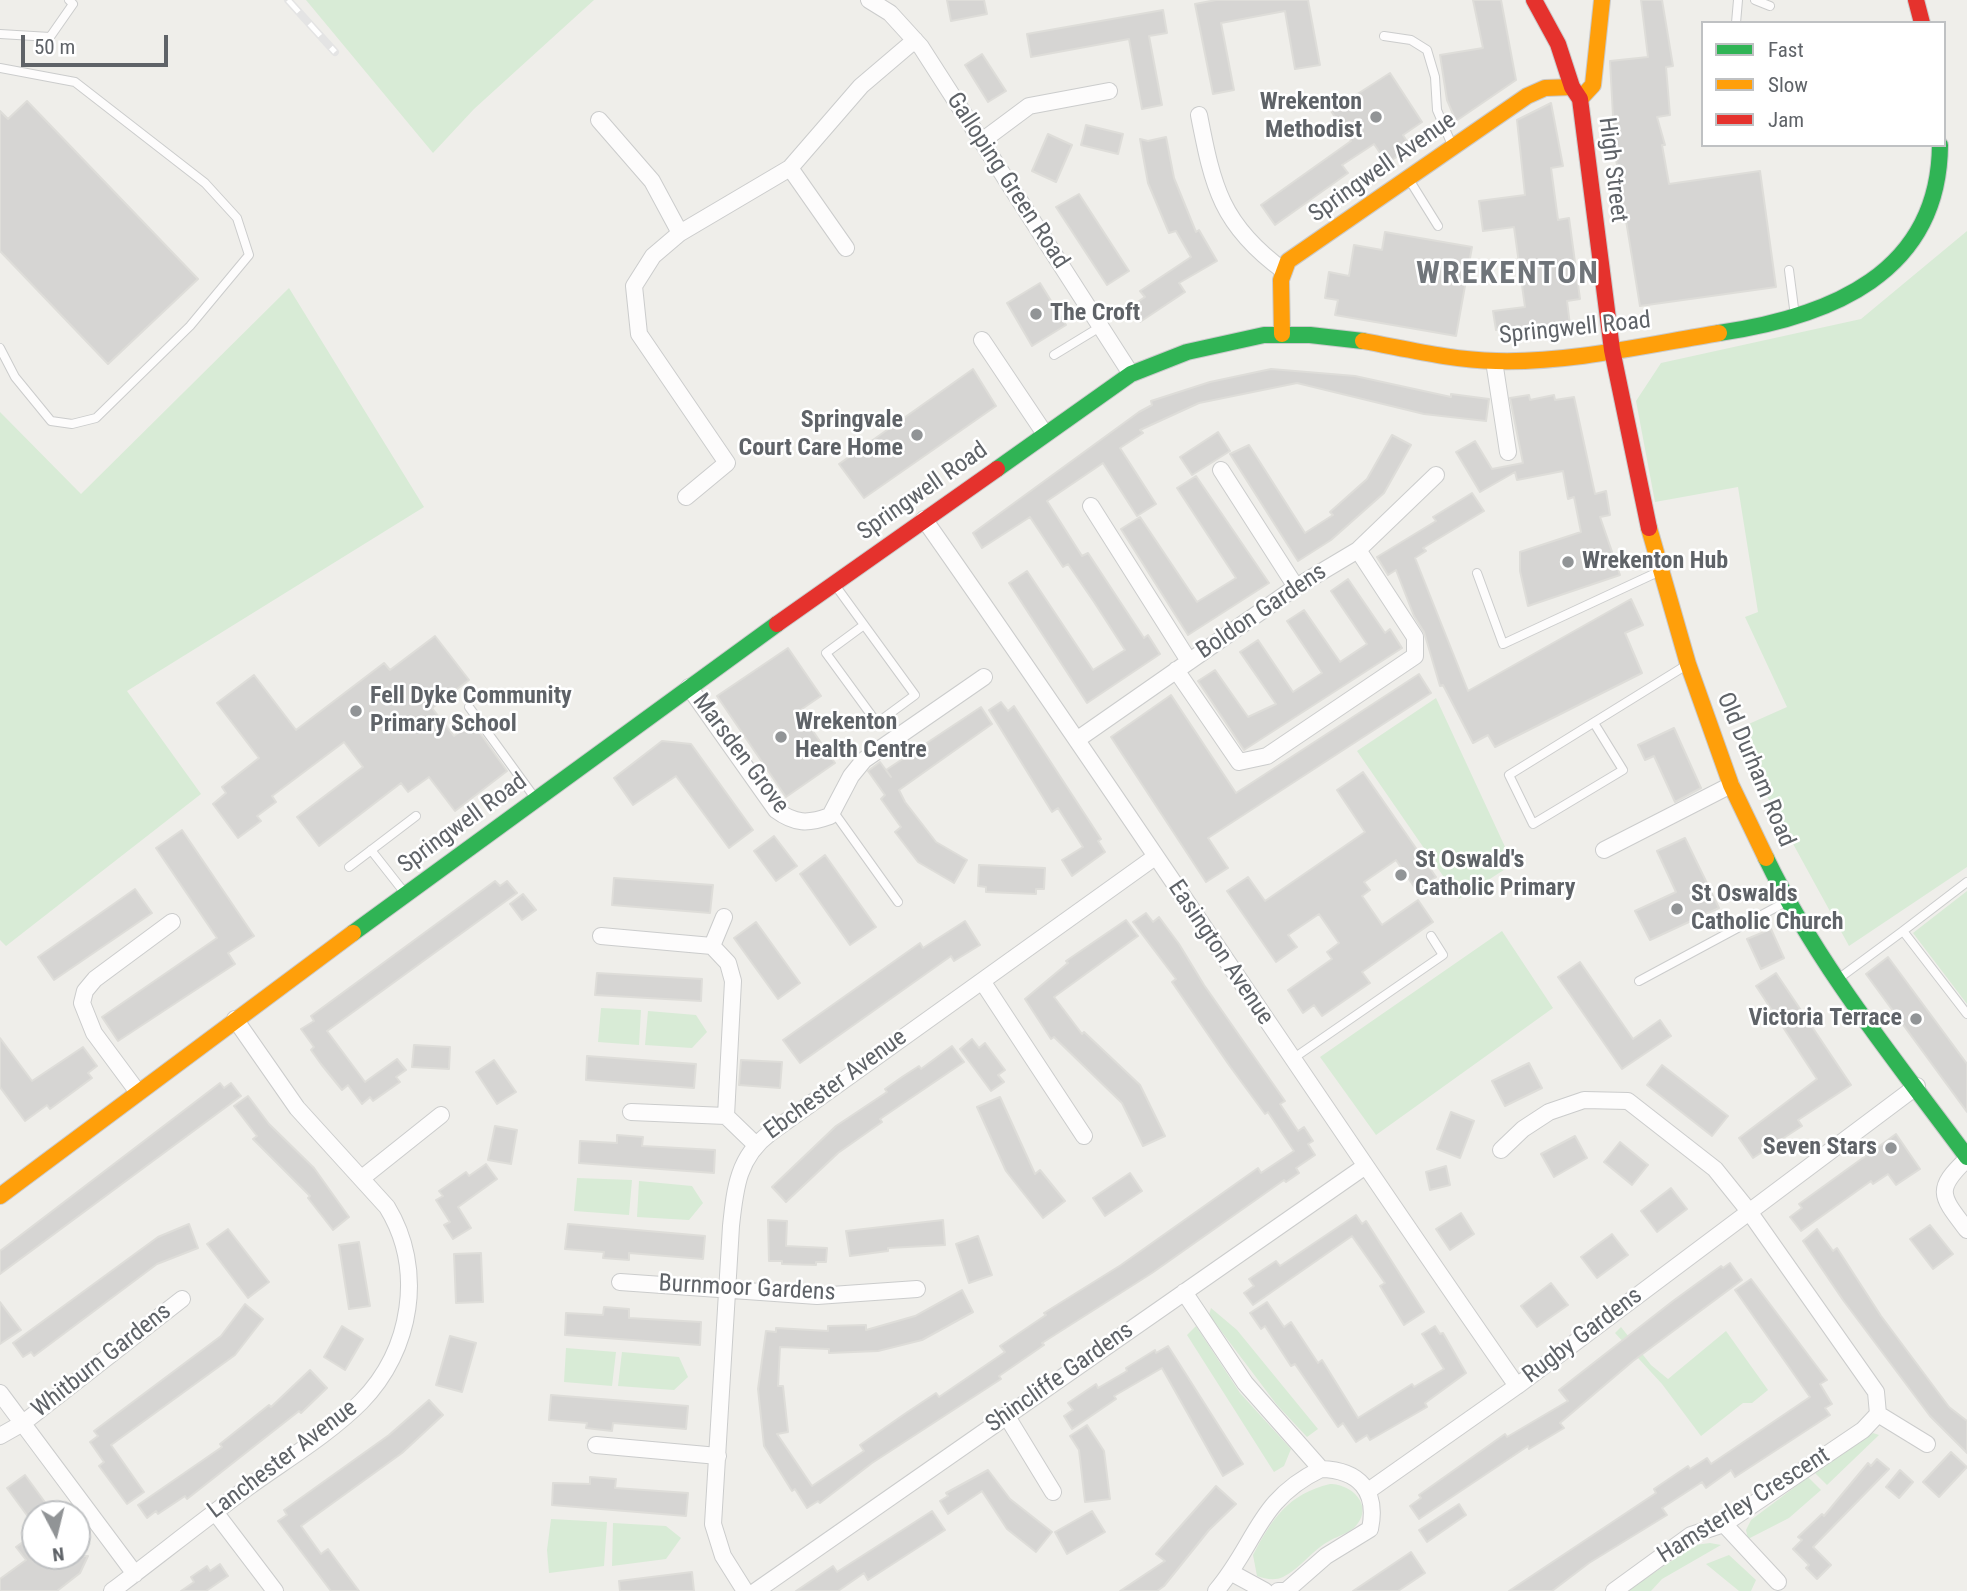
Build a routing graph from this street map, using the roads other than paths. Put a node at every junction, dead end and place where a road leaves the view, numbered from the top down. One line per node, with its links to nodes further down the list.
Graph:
1 (69, 0): 11 (lane)
2 (869, 0): 13 (street, Galloping Green Road)
3 (1534, 0): 16 (main road)
4 (1602, 0): 16 (main road, High Street)
5 (1738, 0): 9 (lane)
6 (1755, 0): 8 (lane)
7 (1916, 0): 10 (main road)
8 (1770, 6)
9 (1737, 21)
10 (1921, 21)
11 (0, 34)
12 (1384, 36): 21 (lane)
13 (915, 40): 19 (street, Galloping Green Road); 22 (street)
14 (0, 68): 33 (lane)
15 (1109, 91): 19 (street)
16 (1576, 93): 21 (main road, Springwell Avenue); 34 (main road, High Street)
17 (1199, 115): 28 (street)
18 (599, 121): 25 (street)
19 (982, 141): 30 (street, Galloping Green Road)
20 (1940, 147): 29 (main road, Springwell Road)
21 (1453, 148): 23 (main road, Springwell Avenue)
22 (790, 168): 25 (street); 26 (street)
23 (1408, 179): 24 (lane); 28 (main road, Springwell Avenue)
24 (1438, 226)
25 (680, 233): 42 (street)
26 (846, 248)
27 (1789, 270): 29 (lane)
28 (1284, 271): 31 (main road)
29 (1796, 319): 34 (main road, Springwell Road)
30 (1100, 327): 35 (lane); 37 (street, Galloping Green Road)
31 (1282, 334): 36 (main road, Springwell Road); 37 (main road, Springwell Road)
32 (982, 340): 38 (street)
33 (0, 348)
34 (1612, 350): 36 (main road, Springwell Road); 46 (main road, Old Durham Road)
35 (1054, 355)
36 (1494, 361): 39 (street)
37 (1131, 374): 38 (main road, Springwell Road)
38 (1045, 434): 44 (main road, Springwell Road)
39 (1508, 452)
40 (1221, 470): 49 (street)
41 (1436, 475): 45 (street, Boldon Gardens)
42 (686, 497)
43 (1091, 506): 52 (street)
44 (924, 519): 48 (main road, Springwell Road); 57 (street, Easington Avenue)
45 (1358, 550): 49 (street, Boldon Gardens); 52 (street)
46 (1661, 570): 47 (lane); 51 (main road, Old Durham Road)
47 (1477, 573)
48 (834, 583): 50 (lane); 54 (main road, Springwell Road)
49 (1296, 587): 52 (street, Boldon Gardens)
50 (864, 625): 50 (lane)
51 (1688, 664): 56 (lane); 58 (main road, Old Durham Road)
52 (1183, 665): 57 (street, Boldon Gardens)
53 (984, 677): 60 (street)
54 (689, 687): 59 (main road, Springwell Road); 60 (street, Marsden Grove)
55 (469, 707): 59 (lane)
56 (1594, 723): 56 (lane)
57 (1078, 738): 64 (street, Easington Avenue)
58 (1731, 785): 63 (street); 69 (main road, Old Durham Road)
59 (536, 799): 67 (main road, Springwell Road)
60 (833, 811): 68 (lane)
61 (416, 816): 62 (lane)
62 (371, 850): 65 (lane); 67 (lane)
63 (1604, 850)
64 (1155, 857): 77 (street, Ebchester Avenue); 81 (street, Easington Avenue)
65 (349, 867)
66 (1967, 882): 72 (lane)
67 (405, 894): 80 (main road, Springwell Road)
68 (898, 902)
69 (1787, 902): 76 (main road, Old Durham Road); 78 (lane)
70 (724, 917): 75 (street)
71 (172, 922): 83 (street)
72 (1903, 931): 76 (lane); 79 (lane)
73 (601, 936): 75 (street)
74 (1431, 936): 81 (lane)
75 (712, 946): 86 (street)
76 (1837, 980): 82 (main road, Old Durham Road)
77 (982, 981): 87 (street); 88 (street, Ebchester Avenue)
78 (1639, 981)
79 (1967, 1014)
80 (234, 1019): 83 (main road, Springwell Road); 92 (street, Lanchester Avenue)
81 (1291, 1060): 91 (street, Easington Avenue)
82 (1917, 1086): 90 (main road, Old Durham Road); 94 (street, Rugby Gardens)
83 (137, 1091): 93 (main road, Springwell Road)
84 (631, 1112): 86 (street)
85 (441, 1115): 92 (street)
86 (726, 1116): 88 (street)
87 (1084, 1136)
88 (755, 1144): 98 (street, Ebchester Avenue)
89 (1501, 1150): 94 (street)
90 (1967, 1158): 95 (street)
91 (1364, 1167): 99 (street, Shincliffe Gardens); 101 (street, Easington Avenue)
92 (362, 1178): 113 (street, Lanchester Avenue)
93 (3, 1186)
94 (1748, 1210): 101 (street, Rugby Gardens); 103 (street)
95 (1967, 1230)
96 (620, 1282): 98 (street, Burnmoor Gardens)
97 (917, 1289): 98 (street, Burnmoor Gardens)
98 (729, 1291): 109 (street, Ebchester Avenue)
99 (1184, 1292): 104 (street, Shincliffe Gardens); 110 (street)
100 (182, 1299): 105 (street, Whitburn Gardens)
101 (1517, 1386): 112 (street, Rugby Gardens)
102 (0, 1393): 105 (street)
103 (1878, 1414): 107 (street); 114 (street, Hamsterley Crescent)
104 (1006, 1415): 111 (street); 121 (street, Shincliffe Gardens)
105 (23, 1423): 106 (street, Whitburn Gardens); 116 (street)
106 (0, 1436)
107 (1927, 1444)
108 (596, 1446): 109 (street)
109 (718, 1456): 120 (street, Ebchester Avenue)
110 (1321, 1469): 112 (street); 115 (street)
111 (1053, 1492)
112 (1368, 1492): 124 (street)
113 (215, 1512): 116 (street, Lanchester Avenue); 119 (street)
114 (1724, 1524): 117 (street); 125 (street, Hamsterley Crescent)
115 (1232, 1573): 122 (street); 123 (street)
116 (131, 1582): 118 (street, Lanchester Avenue)
117 (1778, 1582)
118 (111, 1591)
119 (275, 1591)
120 (745, 1591)
121 (756, 1591)
122 (1216, 1591)
123 (1265, 1591)
124 (1278, 1591)
125 (1614, 1591)

